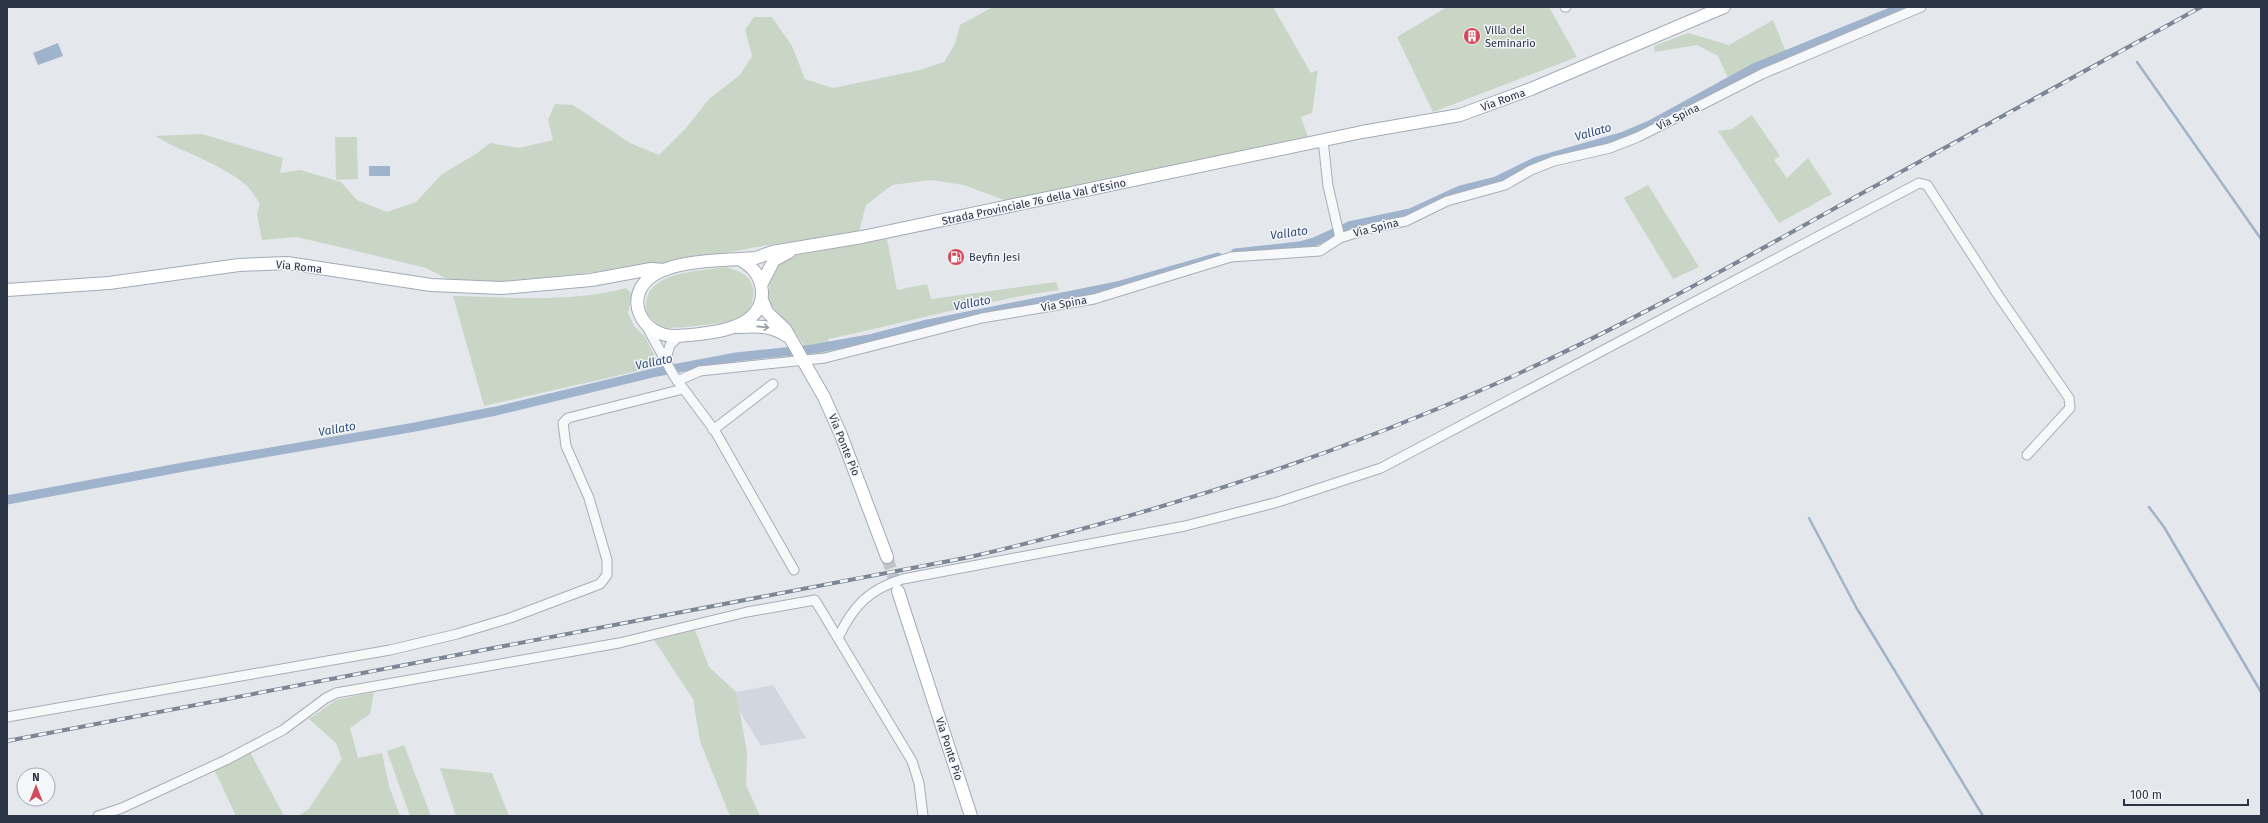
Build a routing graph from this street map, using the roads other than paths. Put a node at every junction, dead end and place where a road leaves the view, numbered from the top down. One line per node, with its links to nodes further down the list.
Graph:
1 (1724, 7): 3 (main road, Via Roma)
2 (1921, 7): 5 (street, Via Spina)
3 (1323, 140): 4 (main road, Via Roma); 5 (street)
4 (1270, 152): 6 (main road, Strada Provinciale 76 della Val d'Esino)
5 (1339, 233): 18 (street, Via Spina)
6 (797, 248): 7 (main road, Strada Provinciale 76 della Val d'Esino); 10 (main road, Strada Provinciale 76 della Val d'Esino)
7 (739, 258): 8 (main road, Strada Provinciale 76 della Val d'Esino); 10 (main road)
8 (664, 270): 9 (main road, Strada Provinciale 76 della Val d'Esino); 12 (main road, Strada Provinciale 76 della Val d'Esino)
9 (591, 280): 11 (main road, Via Roma); 12 (main road)
10 (761, 285): 13 (main road)
11 (7, 290)
12 (640, 292): 14 (main road)
13 (762, 300): 15 (main road); 17 (main road, Via Ponte Pio)
14 (647, 327): 16 (main road); 19 (street)
15 (735, 328): 16 (main road); 17 (main road, one-way to 17)
16 (679, 336): 19 (street)
17 (791, 340): 18 (main road, Via Ponte Pio)
18 (802, 358): 20 (street, Via Spina); 25 (main road, Via Ponte Pio)
19 (666, 363): 20 (street)
20 (675, 378): 22 (street)
21 (773, 384): 23 (street)
22 (683, 389): 23 (street); 29 (street)
23 (714, 430): 26 (street)
24 (2027, 455): 28 (street)
25 (886, 557)
26 (794, 570)
27 (898, 591): 32 (main road, Via Ponte Pio)
28 (838, 638): 30 (street); 31 (street)
29 (7, 717)
30 (98, 816)
31 (923, 816)
32 (971, 816)

